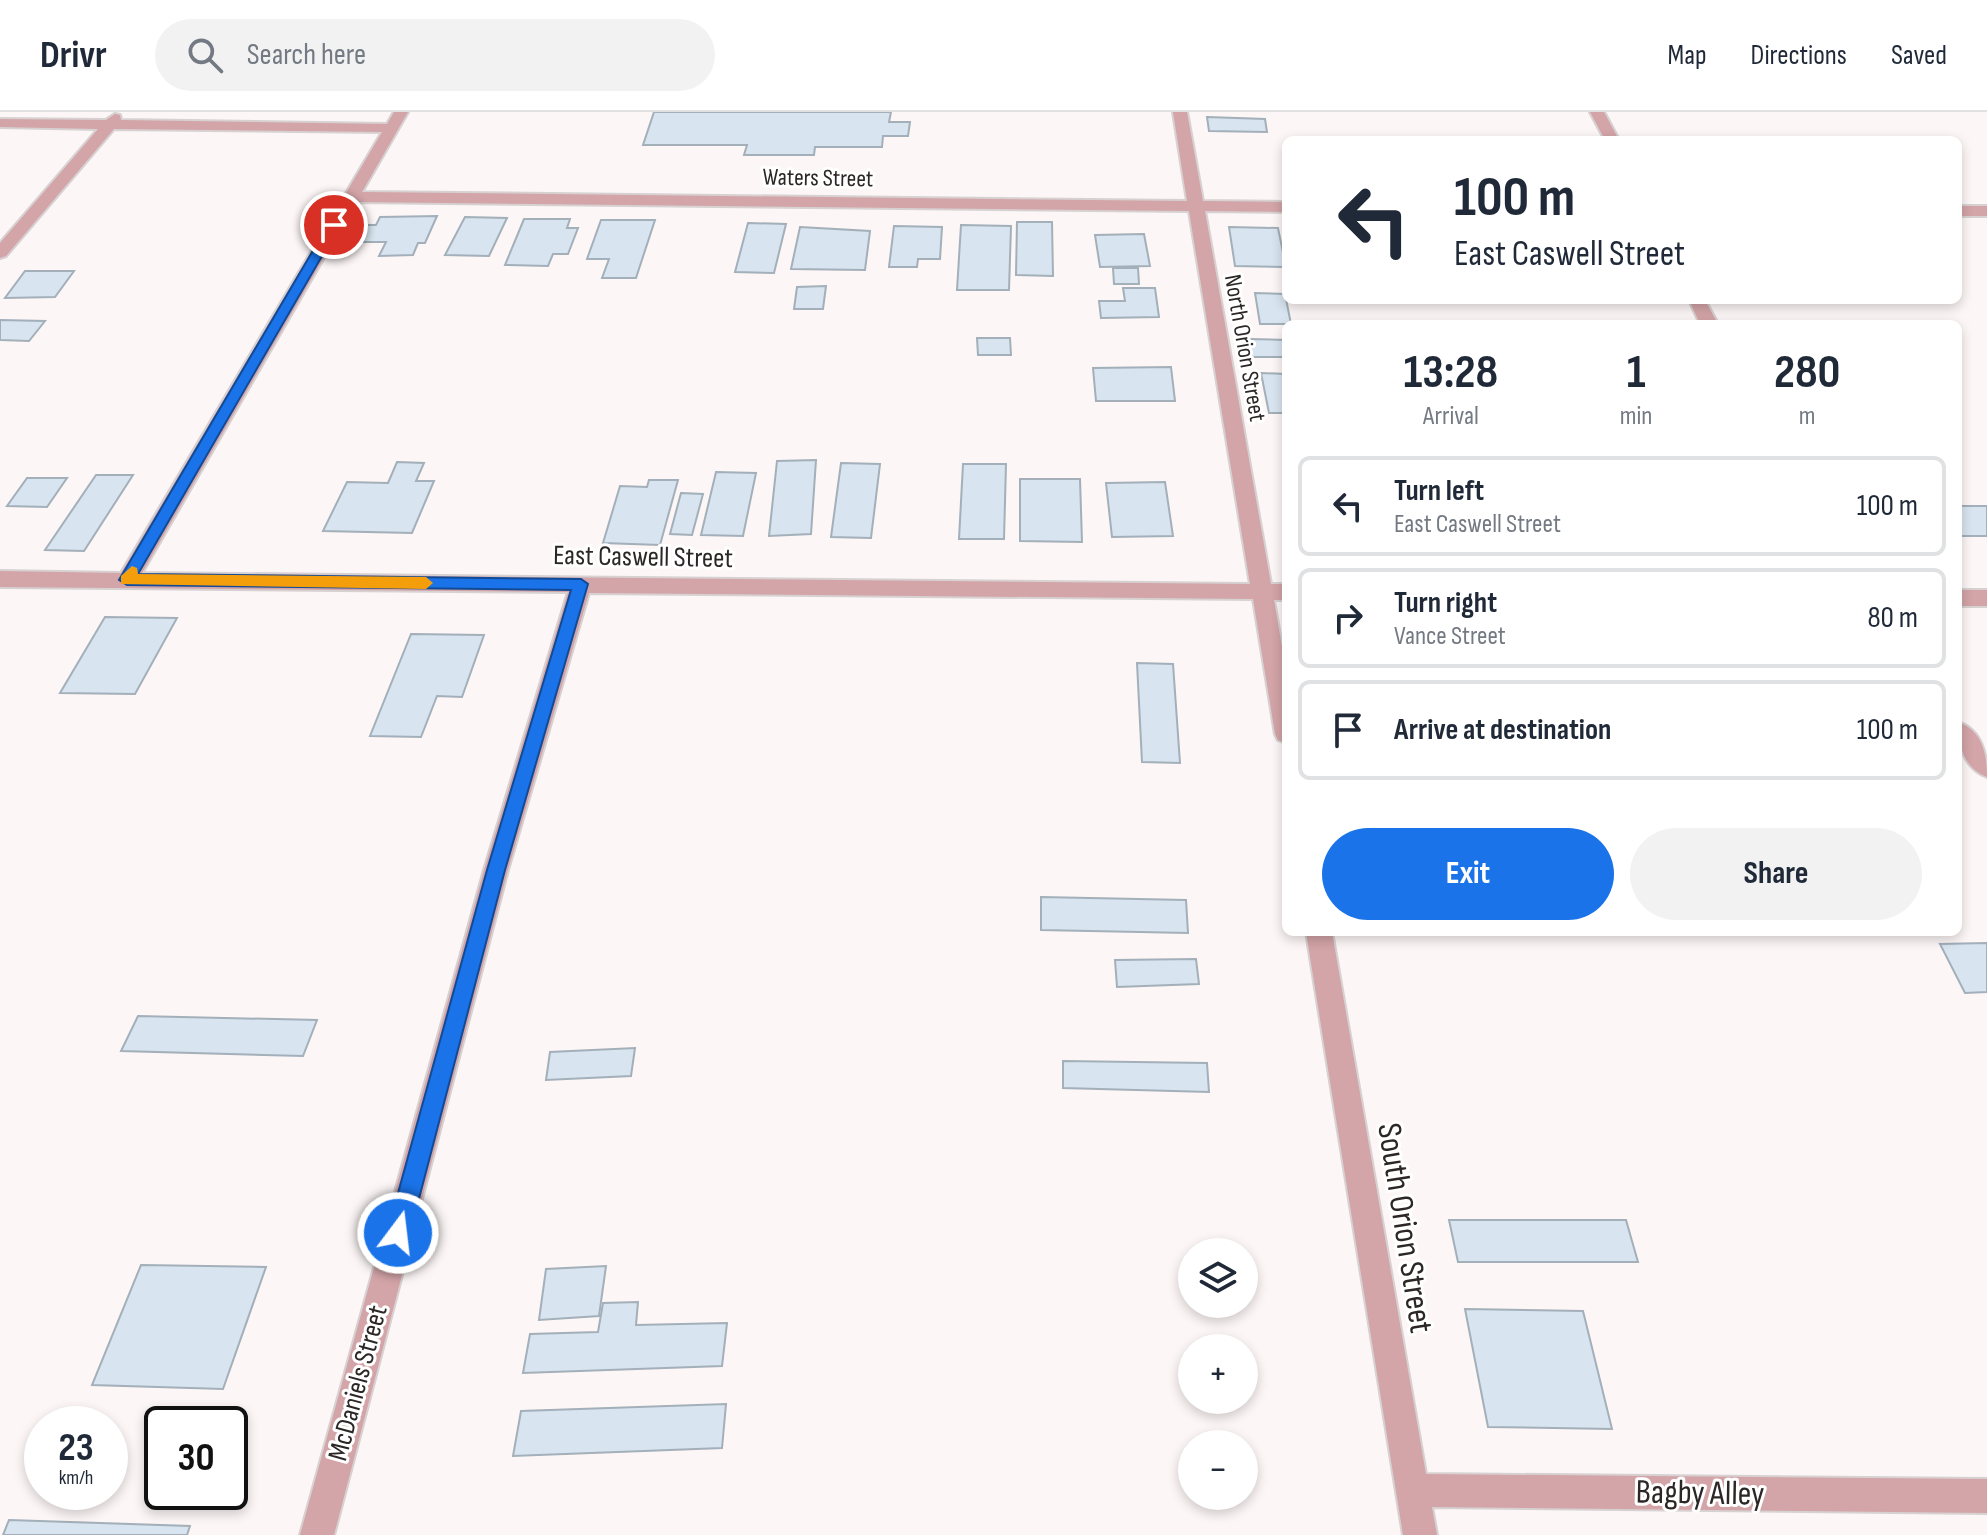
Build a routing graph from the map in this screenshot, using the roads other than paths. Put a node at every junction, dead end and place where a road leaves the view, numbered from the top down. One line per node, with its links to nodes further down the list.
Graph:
1 (1180, 112): 8 (street, North Orion Street)
2 (1597, 112): 6 (street)
3 (114, 118): 4 (street); 5 (street); 12 (street)
4 (396, 120): 7 (street)
5 (0, 123)
6 (1610, 136)
7 (350, 197): 8 (street, Waters Street); 14 (street)
8 (1197, 206): 9 (street, Waters Street); 16 (street, North Orion Street)
9 (1282, 207)
10 (1962, 211): 11 (street)
11 (1987, 211)
12 (0, 253)
13 (0, 579): 14 (street, East Caswell Street)
14 (127, 580): 15 (street, East Caswell Street)
15 (581, 584): 16 (street, East Caswell Street); 26 (street, McDaniels Street)
16 (1262, 591): 17 (street, East Caswell Street); 20 (street)
17 (1282, 592)
18 (1962, 598): 19 (street)
19 (1987, 598)
20 (1282, 710)
21 (1962, 736): 22 (street)
22 (1987, 767)
23 (1320, 936): 24 (street, South Orion Street)
24 (1412, 1490): 25 (street, Bagby Alley); 27 (street, South Orion Street)
25 (1987, 1496)
26 (317, 1535)
27 (1420, 1535)

